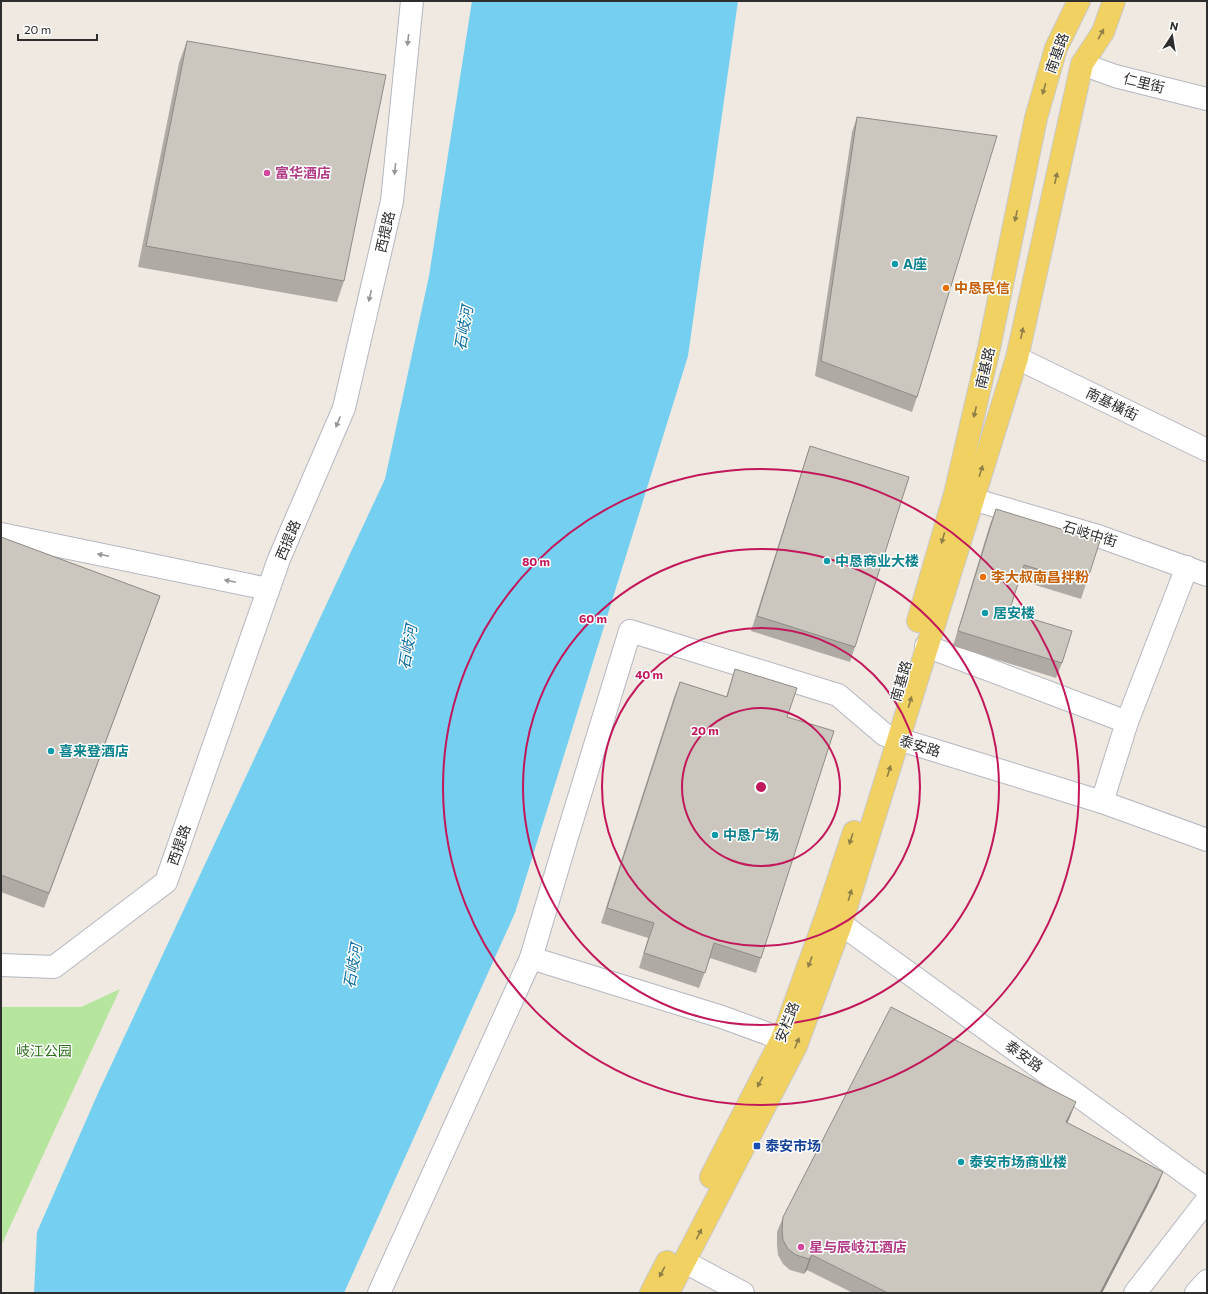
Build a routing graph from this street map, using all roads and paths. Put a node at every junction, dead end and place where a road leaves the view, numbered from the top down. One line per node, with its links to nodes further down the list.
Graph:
1 (412, 1): 11 (street, 西提路, one-way to 11)
2 (1079, 1): 14 (main road, 南基路, one-way to 14)
3 (1114, 1): 4 (main road, one-way to 3)
4 (1082, 64): 5 (street, 仁里街); 6 (main road, 南基路, one-way to 4)
5 (1207, 99)
6 (1017, 358): 7 (street, 南基橫街); 8 (main road, 南基路, one-way to 6)
7 (1207, 450)
8 (972, 499): 10 (street, 石岐中街); 12 (main road, 南基路)
9 (1, 534): 11 (street, one-way to 9)
10 (1197, 571): 13 (street)
11 (268, 589): 19 (street, 西提路)
12 (926, 646): 13 (street); 14 (main road, 南基路, one-way to 12)
13 (1126, 722): 15 (street)
14 (892, 737): 15 (street, 泰安路); 17 (main road, 安栏路, one-way to 14); 18 (street); 20 (main road, 安栏路, one-way to 20)
15 (1102, 802): 16 (street, 泰安路)
16 (1207, 840)
17 (841, 924): 21 (street, 泰安路); 23 (main road, 安栏路, one-way to 17)
18 (531, 958): 20 (street); 25 (street)
19 (1, 965)
20 (782, 1039): 26 (main road, 安栏路, one-way to 26)
21 (1207, 1188)
22 (1207, 1200): 29 (street)
23 (685, 1262): 27 (main road, 安栏路); 28 (street)
24 (1207, 1281): 30 (street)
25 (379, 1293)
26 (651, 1293)
27 (668, 1293)
28 (743, 1293)
29 (1134, 1293)
30 (1196, 1293)

